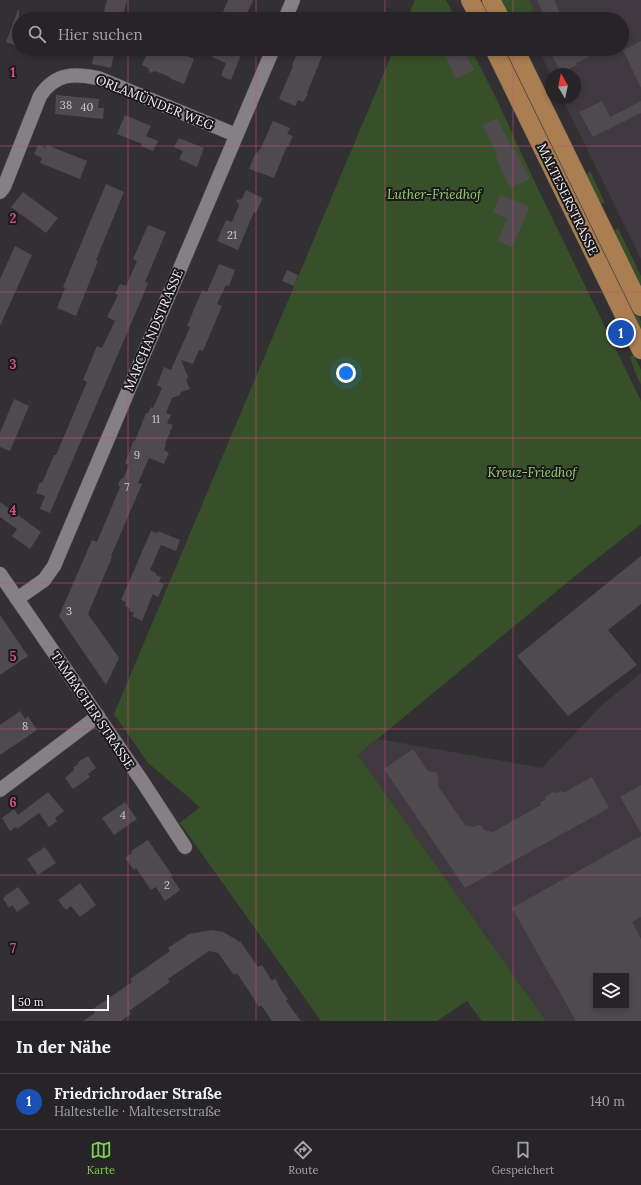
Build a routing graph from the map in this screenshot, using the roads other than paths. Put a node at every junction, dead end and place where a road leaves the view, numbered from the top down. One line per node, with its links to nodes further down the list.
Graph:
1 (293, 0): 4 (street)
2 (470, 0): 5 (main road)
3 (492, 0): 6 (main road)
4 (288, 12)
5 (476, 12)
6 (498, 12)
7 (269, 56): 12 (street, MARCHANDSTRASSE)
8 (498, 56): 11 (main road, MALTESERSTRASSE)
9 (519, 56): 10 (main road, MALTESERSTRASSE)
10 (527, 72): 11 (main road); 14 (main road, MALTESERSTRASSE)
11 (510, 81): 15 (main road, MALTESERSTRASSE)
12 (236, 135): 13 (street, ORLAMÜNDER WEG); 19 (street, MARCHANDSTRASSE)
13 (0, 192)
14 (599, 221): 15 (main road); 16 (main road, MALTESERSTRASSE)
15 (582, 230): 17 (main road, MALTESERSTRASSE)
16 (641, 307)
17 (640, 347)
18 (0, 574): 19 (street, TAMBACHER STRASSE)
19 (18, 599): 20 (street, TAMBACHER STRASSE)
20 (98, 716): 21 (street); 22 (street, TAMBACHER STRASSE)
21 (0, 790)
22 (185, 847)

